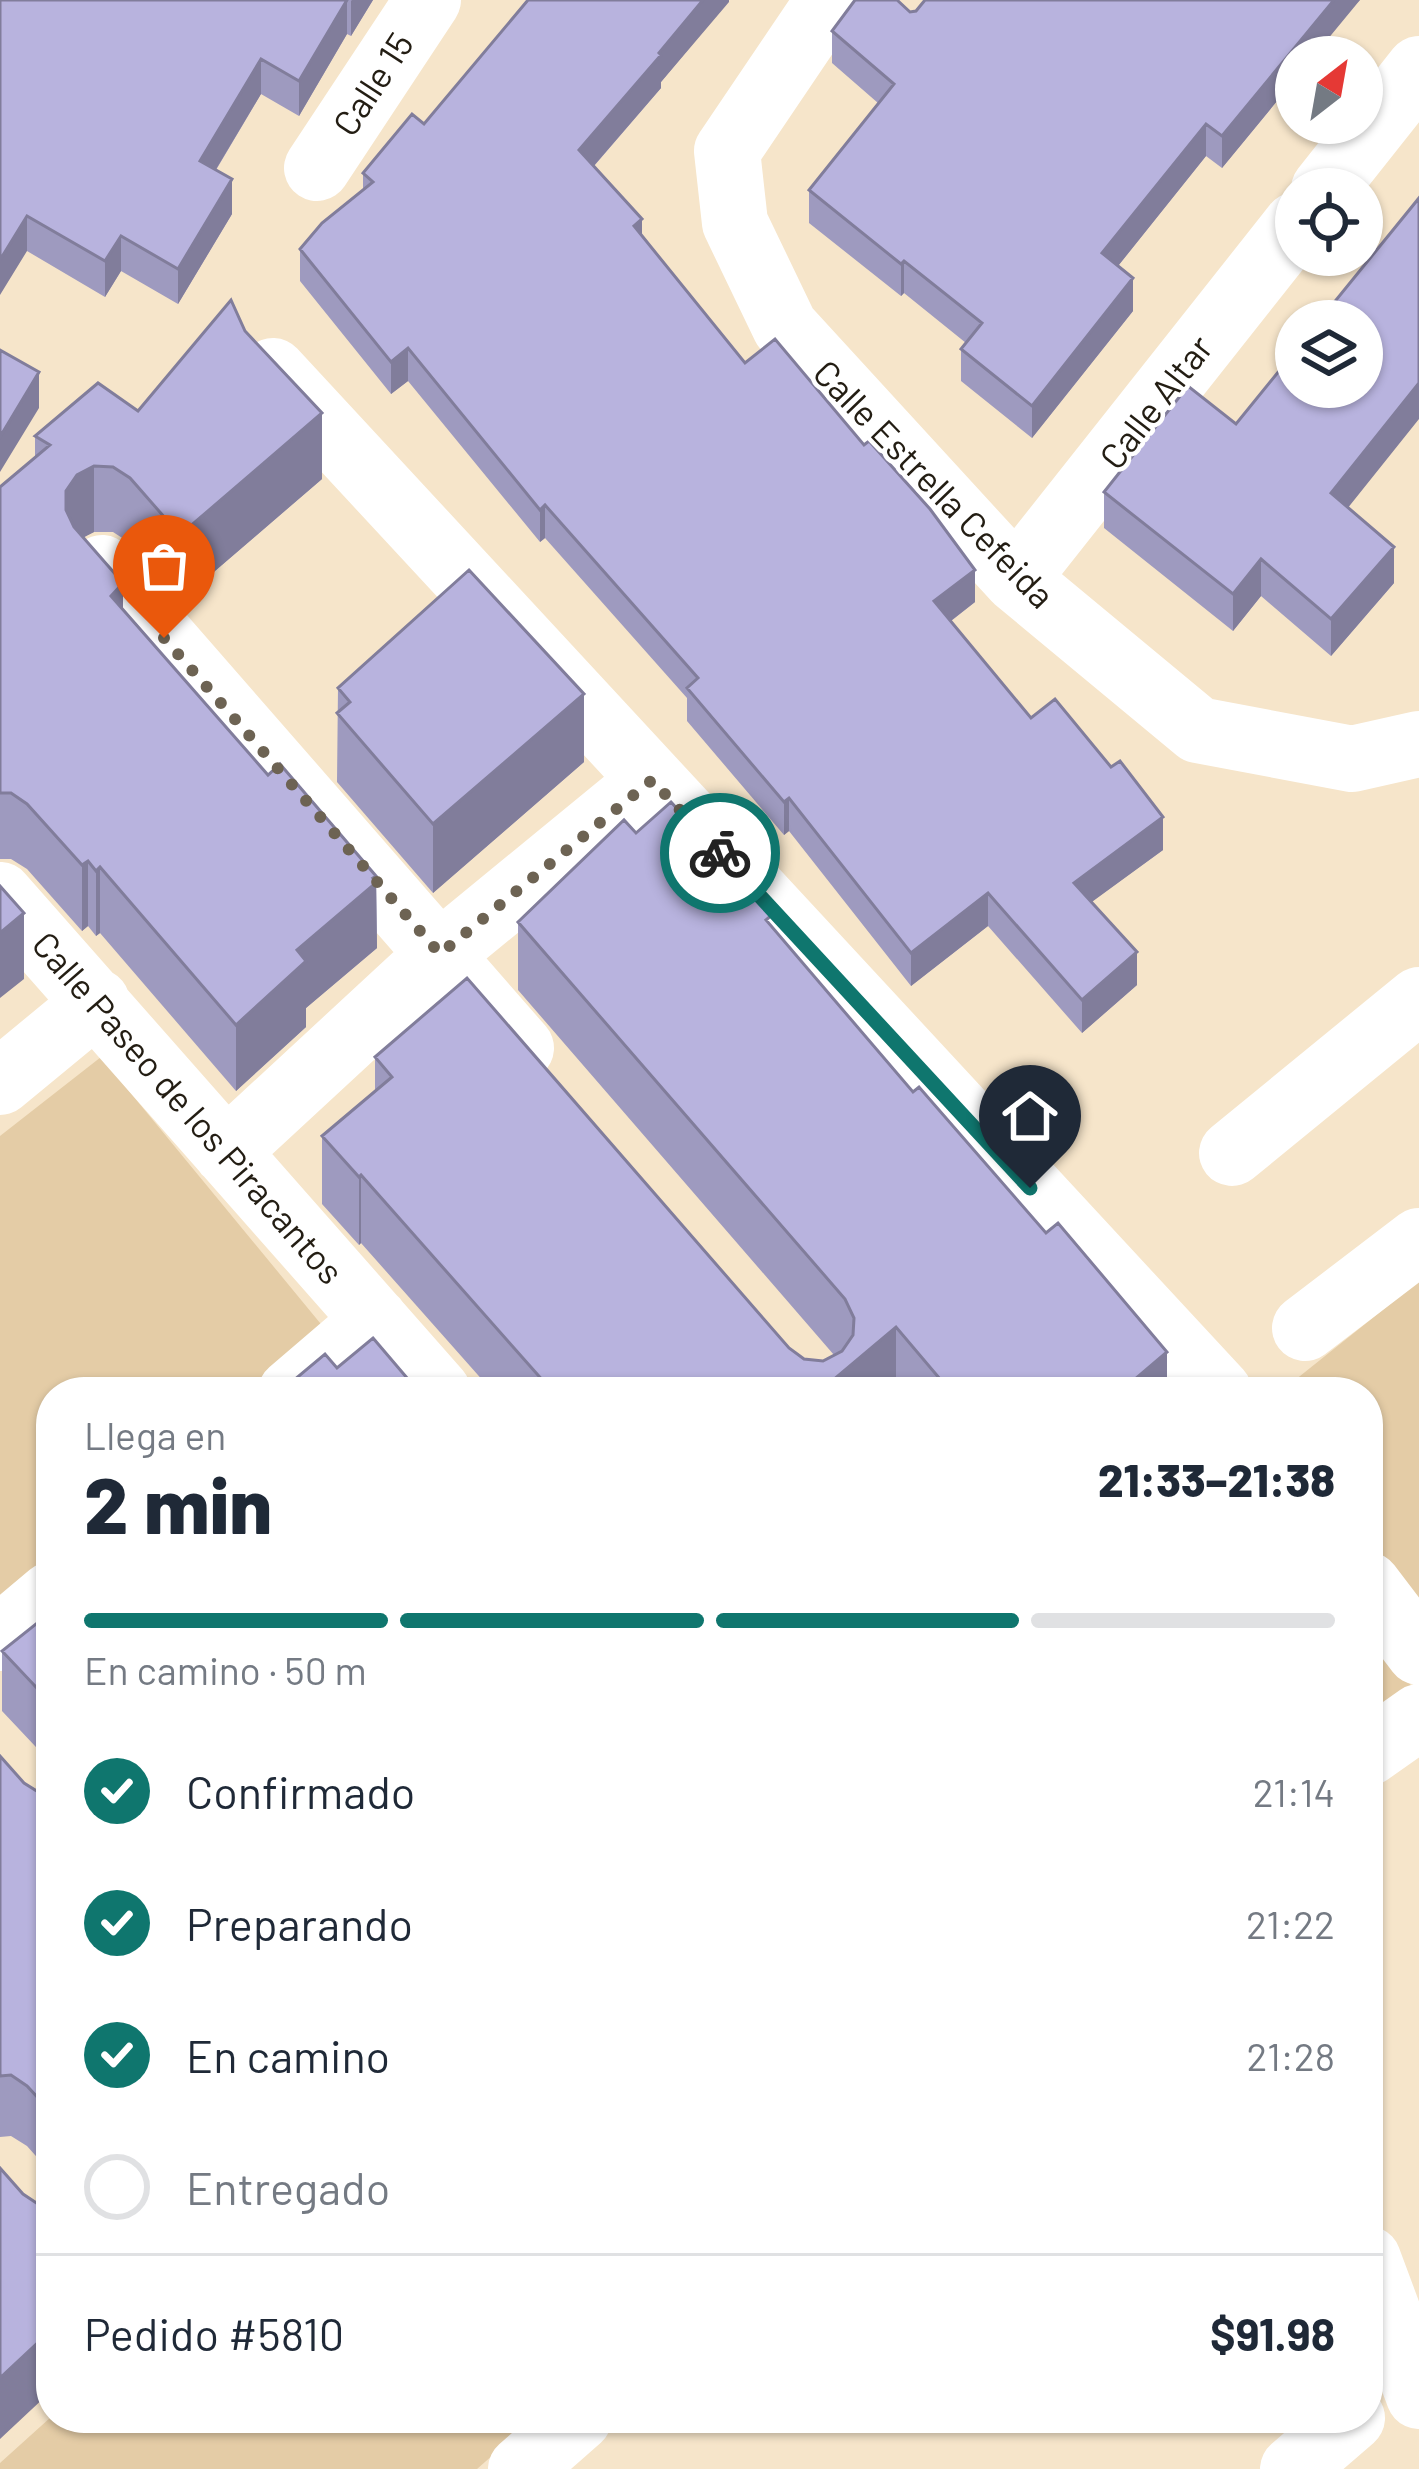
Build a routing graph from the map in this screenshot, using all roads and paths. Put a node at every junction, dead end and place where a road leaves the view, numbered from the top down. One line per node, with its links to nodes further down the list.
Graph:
1 (428, 0): 4 (street, Calle 15)
2 (829, 0): 9 (street, Calle Estrella Cefeida)
3 (1419, 69): 5 (street)
4 (317, 168)
5 (1341, 168)
6 (1275, 252): 9 (street, Calle Altar)
7 (274, 371): 11 (street)
8 (102, 568): 13 (street)
9 (1016, 579): 10 (street, Calle Estrella Cefeida)
10 (1419, 744)
11 (652, 780): 13 (street); 25 (street)
12 (0, 895): 15 (street, Calle Paseo de los Piracantos)
13 (440, 954): 17 (street); 18 (street)
14 (1419, 1000): 19 (street)
15 (97, 1002): 16 (street); 18 (street, Calle Paseo de los Piracantos)
16 (0, 1082)
17 (561, 1094)
18 (226, 1152): 21 (street, Calle Paseo de los Piracantos)
19 (1232, 1153)
20 (1419, 1240): 22 (street)
21 (375, 1320): 23 (street); 24 (street, Calle Paseo de los Piracantos)
22 (1304, 1328)
23 (308, 1377)
24 (425, 1377)
25 (1205, 1377)
26 (1383, 1605): 29 (street)
27 (36, 1607): 28 (street)
28 (0, 1637)
29 (1419, 1652)
30 (1419, 1717): 31 (street)
31 (1383, 1742)
32 (1383, 2322): 33 (street)
33 (1399, 2390)
34 (562, 2433): 36 (street)
35 (1335, 2433): 37 (street)
36 (521, 2469)
37 (1293, 2469)

